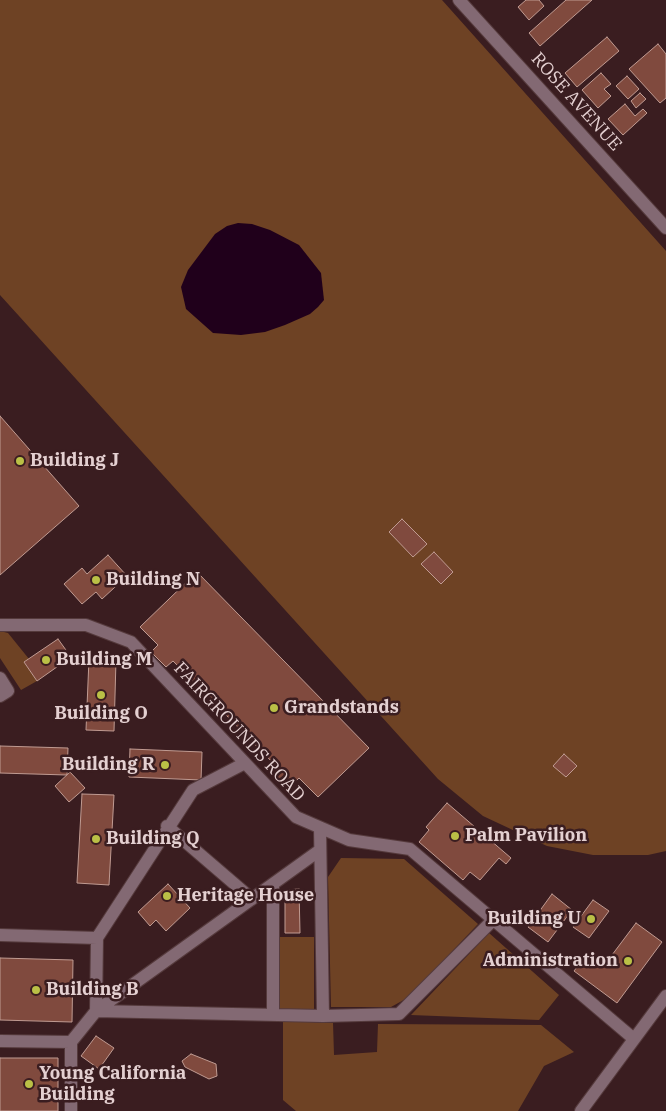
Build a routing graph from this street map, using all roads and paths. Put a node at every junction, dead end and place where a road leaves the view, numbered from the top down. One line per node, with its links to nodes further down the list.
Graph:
1 (460, 0): 2 (street, ROSE AVENUE)
2 (666, 228)
3 (0, 625): 6 (street, FAIRGROUNDS ROAD)
4 (0, 678): 5 (street)
5 (0, 696)
6 (245, 763): 7 (street); 8 (street, FAIRGROUNDS ROAD)
7 (168, 826): 11 (street); 14 (street)
8 (320, 828): 9 (street); 12 (street, FAIRGROUNDS ROAD)
9 (320, 850): 10 (street); 18 (street)
10 (273, 884): 11 (street); 17 (street)
11 (252, 898): 16 (street)
12 (493, 920): 18 (street); 19 (street, FAIRGROUNDS ROAD)
13 (0, 935): 14 (street)
14 (97, 938): 16 (street)
15 (666, 996): 19 (street)
16 (96, 1011): 17 (street); 21 (street)
17 (273, 1015): 18 (street)
18 (323, 1016)
19 (634, 1039): 23 (street)
20 (0, 1042): 21 (street)
21 (71, 1042): 22 (street)
22 (71, 1111)
23 (581, 1111)

